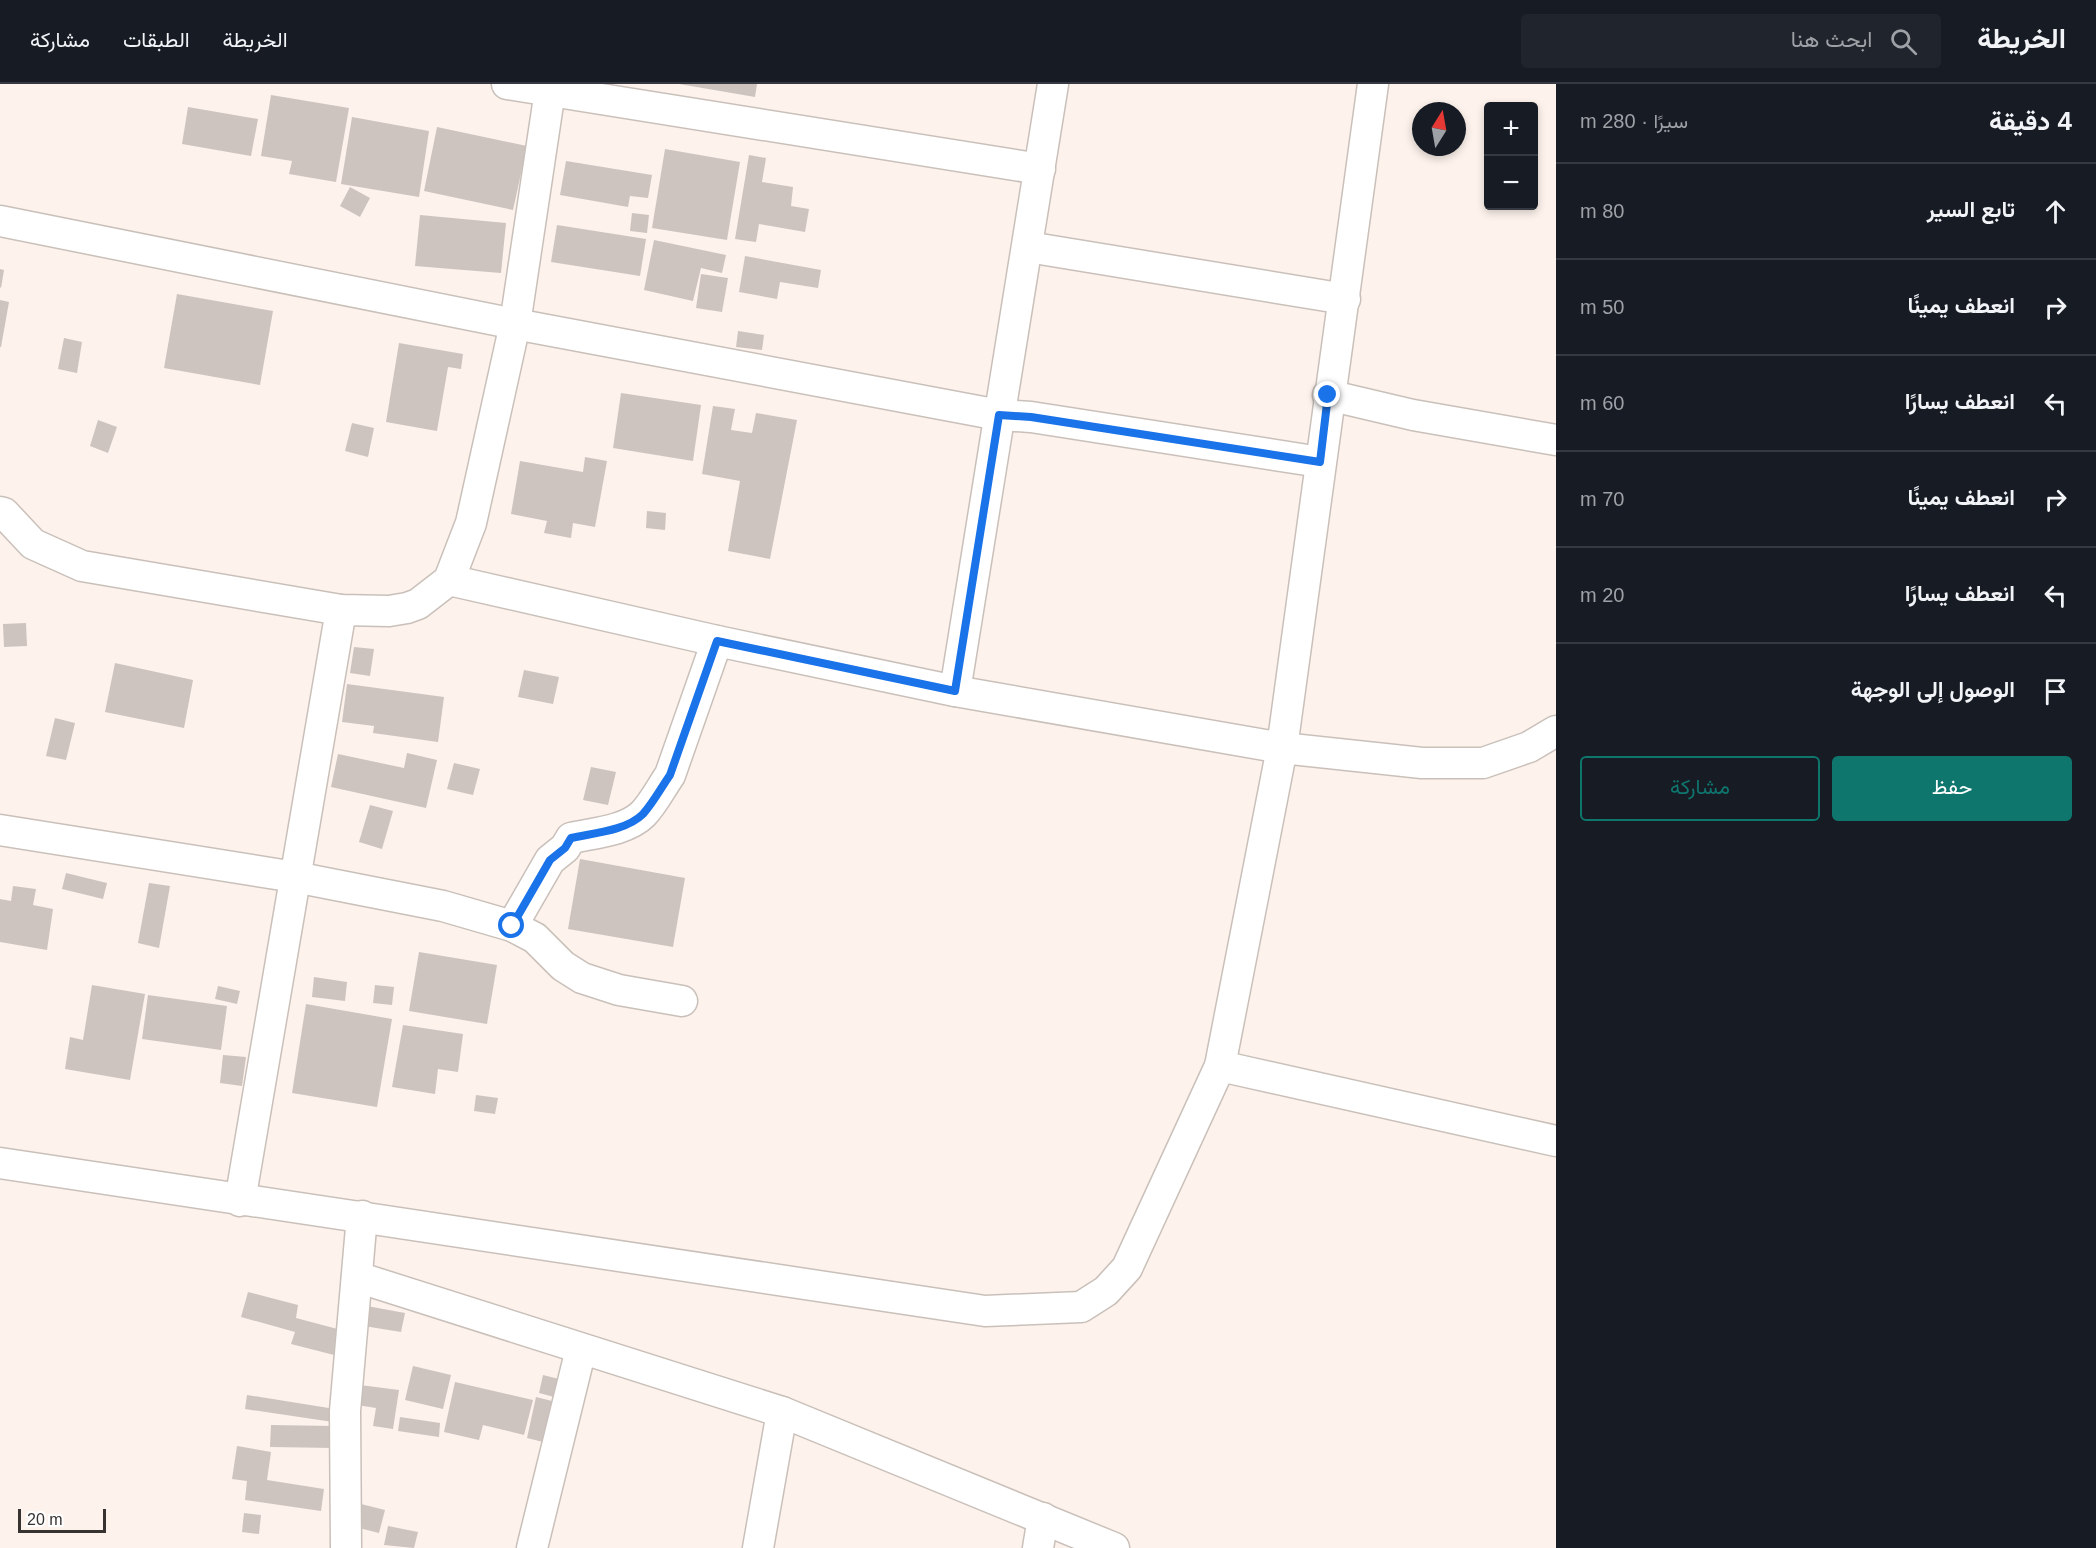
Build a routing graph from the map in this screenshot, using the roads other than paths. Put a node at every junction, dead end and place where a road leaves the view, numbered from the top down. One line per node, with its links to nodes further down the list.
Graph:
1 (507, 84): 4 (street)
2 (1053, 84): 5 (street)
3 (1373, 84): 8 (street)
4 (550, 87): 5 (street); 9 (street)
5 (1040, 169): 7 (street)
6 (0, 221): 9 (street)
7 (1028, 247): 8 (street); 11 (street)
8 (1345, 299): 10 (street)
9 (515, 324): 11 (street); 15 (street)
10 (1328, 395): 12 (street); 13 (street)
11 (999, 415): 13 (street); 18 (street)
12 (1556, 440)
13 (1320, 462): 20 (street)
14 (0, 512): 16 (street)
15 (449, 580): 16 (street); 17 (street)
16 (340, 610): 22 (street)
17 (717, 641): 18 (street); 23 (street)
18 (955, 691): 20 (street)
19 (1556, 731): 20 (street)
20 (1282, 748): 25 (street)
21 (0, 830): 22 (street)
22 (295, 878): 23 (street); 28 (street)
23 (512, 926): 24 (street)
24 (682, 1001)
25 (1220, 1066): 26 (street); 29 (street)
26 (1556, 1141)
27 (0, 1163): 28 (street)
28 (240, 1201): 29 (street)
29 (362, 1216): 30 (street)
30 (357, 1276): 31 (street); 34 (street)
31 (581, 1349): 32 (street); 35 (street)
32 (782, 1412): 33 (street); 36 (street)
33 (1043, 1518): 37 (street); 38 (street)
34 (346, 1548)
35 (532, 1548)
36 (758, 1548)
37 (1038, 1548)
38 (1114, 1548)

